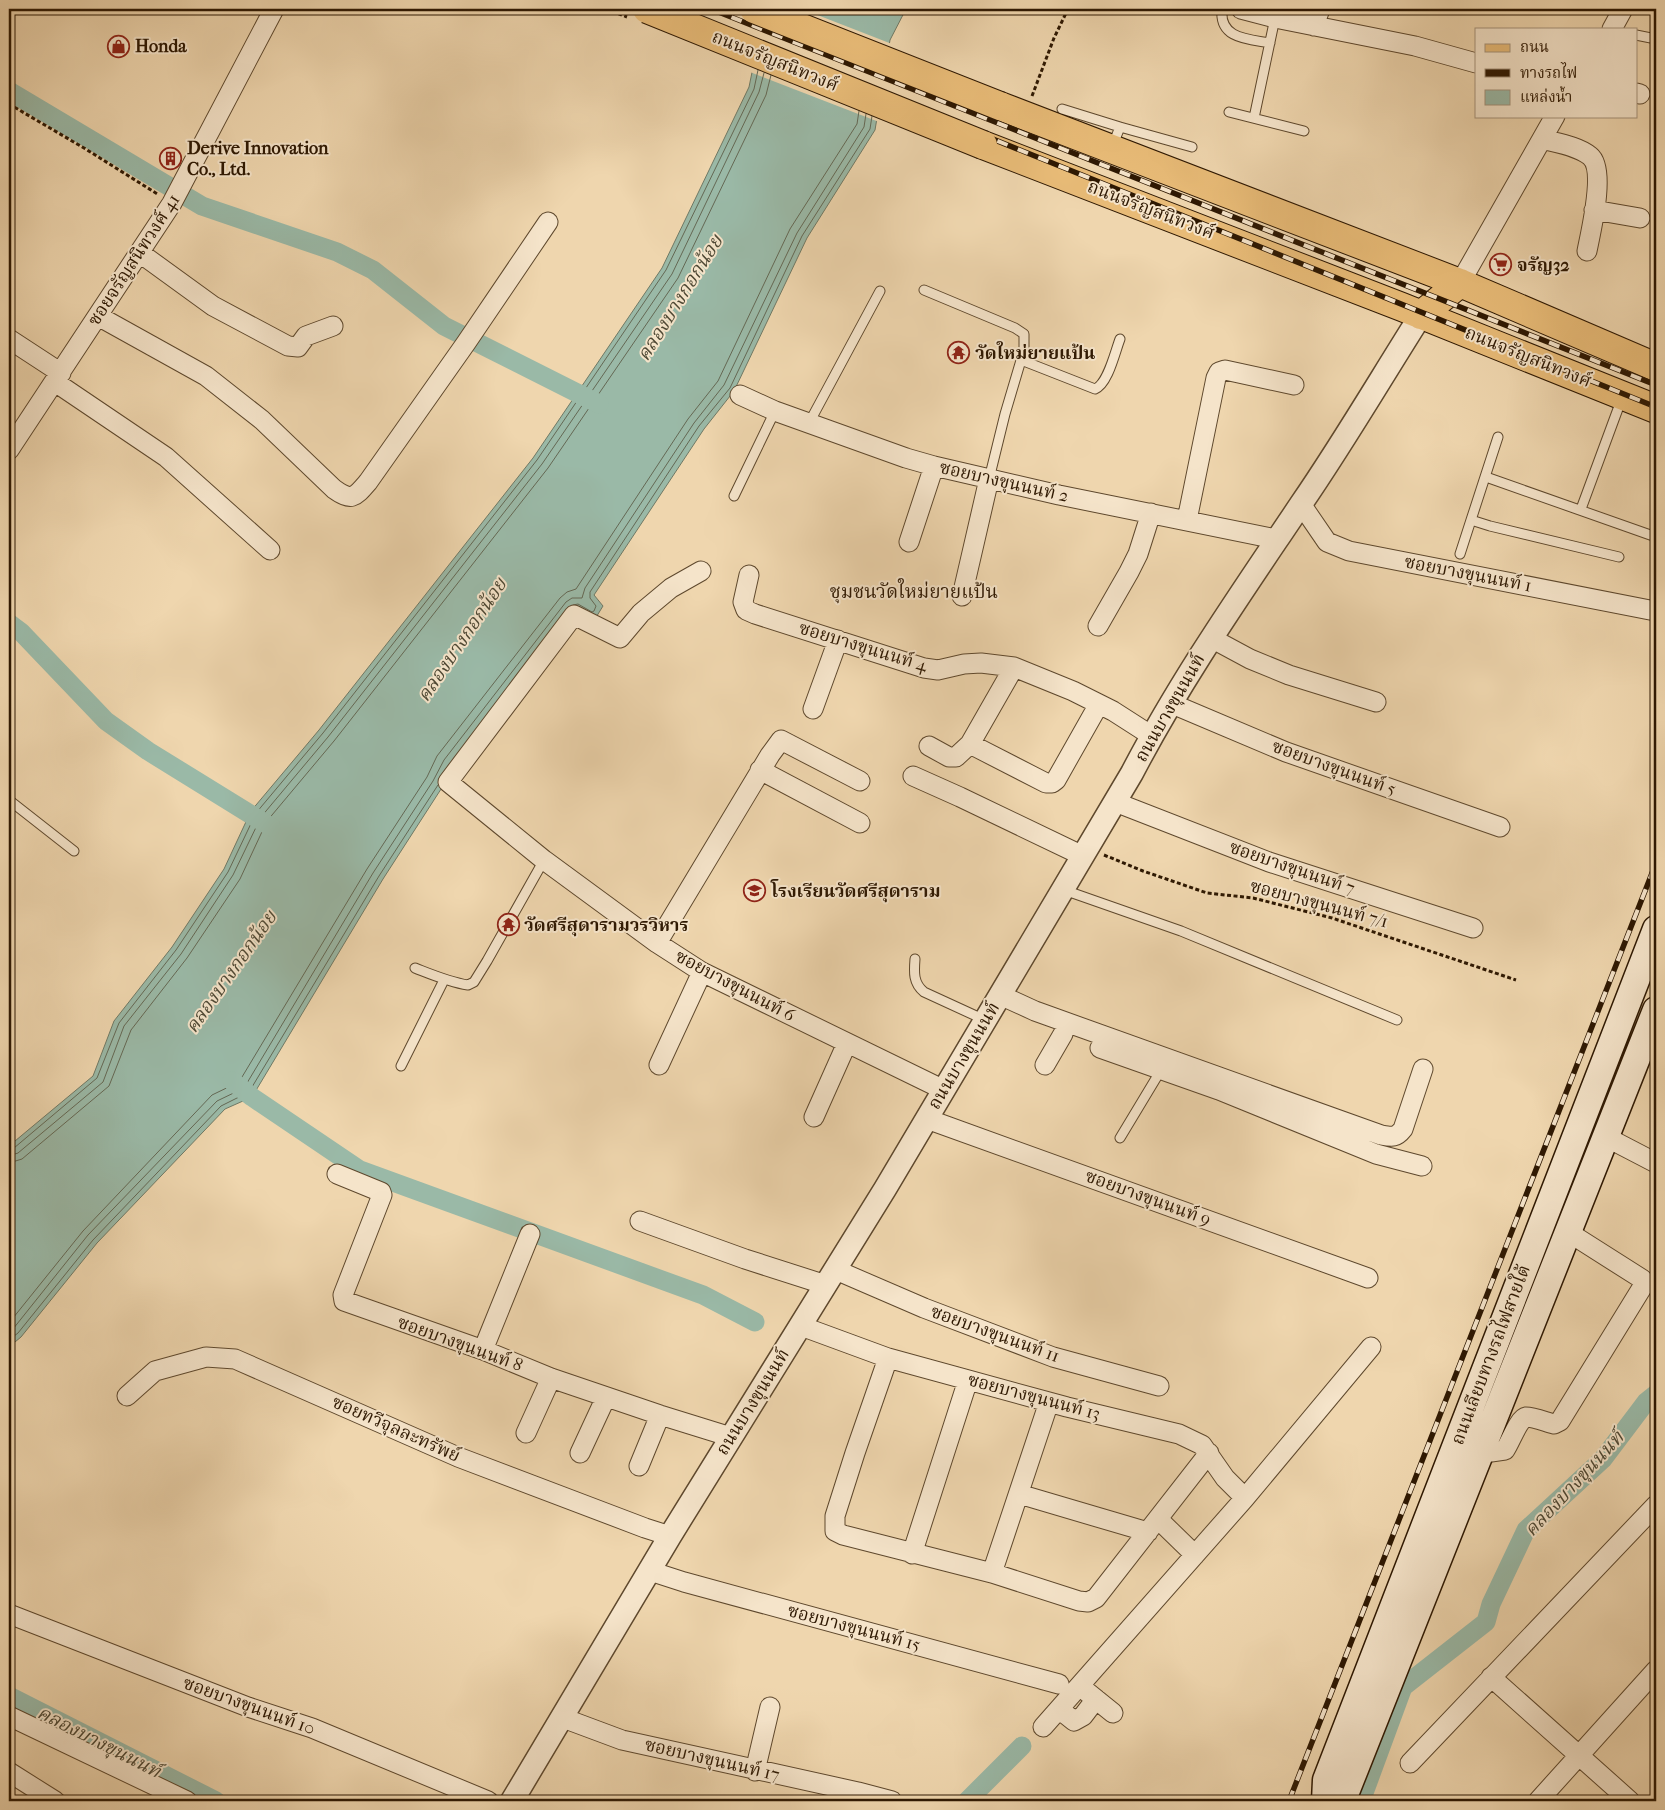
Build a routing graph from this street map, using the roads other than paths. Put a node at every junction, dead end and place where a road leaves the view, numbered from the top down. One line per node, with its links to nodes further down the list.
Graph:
1 (274, 9): 26 (street, ซอยจรัญสนิทวงศ์ 41)
2 (647, 9): 31 (main road, ถนนจรัญสนิทวงศ์, bridge)
3 (754, 9): 19 (main road, bridge)
4 (1222, 9): 12 (lane)
5 (1241, 9): 8 (street)
6 (1623, 9): 9 (street)
7 (1317, 17): 8 (street); 13 (street)
8 (1275, 18): 12 (lane)
9 (1613, 28)
10 (1638, 35): 11 (lane)
11 (1656, 39)
12 (1270, 44): 16 (lane)
13 (1475, 63)
14 (1062, 109): 19 (lane)
15 (1229, 112): 16 (lane)
16 (1254, 118): 18 (lane)
17 (1554, 118): 20 (street)
18 (1304, 131)
19 (1116, 138): 21 (lane); 27 (main road)
20 (1542, 139): 22 (street); 27 (street)
21 (1192, 147)
22 (1594, 210): 23 (street); 25 (street)
23 (1640, 218)
24 (548, 222): 30 (street)
25 (1587, 251)
26 (140, 253): 30 (street, ซอยจรัญสนิทวงศ์ 41); 32 (street)
27 (1460, 283): 31 (main road); 36 (main road)
28 (880, 290): 43 (lane)
29 (924, 290): 35 (lane)
30 (98, 316): 37 (street, ซอยจรัญสนิทวงศ์ 41)
31 (1421, 316): 40 (main road, ถนนจรัญสนิทวงศ์); 50 (street, ถนนบางขุนนนท์)
32 (333, 326)
33 (1120, 338): 35 (lane)
34 (9, 339): 37 (street)
35 (1021, 360): 48 (lane)
36 (1656, 367)
37 (58, 377): 45 (street, ซอยจรัญสนิทวงศ์ 41); 58 (street)
38 (1294, 385): 53 (street)
39 (740, 395): 42 (street, ซอยบางขุนนนท์ 2)
40 (1623, 396): 41 (main road, ถนนจรัญสนิทวงศ์); 51 (lane)
41 (1656, 409)
42 (775, 411): 43 (street, ซอยบางขุนนนท์ 2); 49 (lane)
43 (809, 423): 46 (street, ซอยบางขุนนนท์ 2)
44 (1498, 437): 47 (lane)
45 (9, 450)
46 (934, 466): 48 (street, ซอยบางขุนนนท์ 2); 57 (street)
47 (1486, 476): 51 (lane); 54 (lane)
48 (989, 479): 52 (street, ซอยบางขุนนนท์ 2); 63 (street)
49 (734, 496)
50 (1301, 504): 56 (street, ถนนบางขุนนนท์); 64 (street, ซอยบางขุนนนท์ 1)
51 (1581, 509): 55 (lane)
52 (1151, 513): 53 (street, ซอยบางขุนนนท์ 2); 65 (street)
53 (1187, 520): 56 (street, ซอยบางขุนนนท์ 2)
54 (1471, 520): 59 (lane); 60 (lane)
55 (1656, 537)
56 (1276, 539): 66 (street, ถนนบางขุนนนท์)
57 (909, 542)
58 (270, 550)
59 (1460, 554)
60 (1619, 557)
61 (701, 571): 85 (street, ซอยบางขุนนนท์ 6)
62 (749, 575): 67 (street, ซอยบางขุนนนท์ 4)
63 (962, 596)
64 (1655, 611)
65 (1098, 626)
66 (1211, 638): 69 (street); 70 (street, ถนนบางขุนนนท์)
67 (838, 640): 68 (street, ซอยบางขุนนนท์ 4); 72 (street)
68 (1014, 667): 71 (street, ซอยบางขุนนนท์ 4); 74 (street)
69 (1376, 702)
70 (1170, 703): 73 (street, ถนนบางขุนนนท์); 82 (street, ซอยบางขุนนนท์ 5)
71 (1099, 704): 73 (street, ซอยบางขุนนนท์ 4); 74 (street)
72 (812, 708)
73 (1152, 736): 80 (street, ถนนบางขุนนนท์)
74 (970, 744): 75 (street)
75 (929, 746)
76 (760, 770): 78 (street); 81 (street); 89 (street)
77 (913, 776): 84 (street)
78 (860, 781)
79 (9, 800): 83 (lane)
80 (1114, 802): 84 (street, ถนนบางขุนนนท์); 87 (street, ซอยบางขุนนนท์ 7)
81 (860, 823)
82 (1500, 827)
83 (74, 851)
84 (1085, 852): 86 (street, ถนนบางขุนนนท์)
85 (544, 860): 89 (street, ซอยบางขุนนนท์ 6); 93 (lane)
86 (1063, 890): 94 (street, ถนนบางขุนนนท์); 96 (lane)
87 (1473, 928)
88 (1656, 929): 159 (main road, ถนนเลียบทางรถไฟสายใต้)
89 (657, 943): 92 (street, ซอยบางขุนนนท์ 6)
90 (915, 959): 94 (lane)
91 (416, 968): 93 (lane)
92 (702, 972): 98 (street, ซอยบางขุนนนท์ 6); 99 (street)
93 (444, 980): 101 (lane)
94 (993, 1008): 97 (street); 102 (street); 104 (street, ถนนบางขุนนนท์)
95 (1656, 1010): 107 (main road, ถนนเลียบทางรถไฟสายใต้)
96 (1397, 1020)
97 (1062, 1034): 100 (street); 103 (street)
98 (847, 1044): 104 (street, ซอยบางขุนนนท์ 6); 105 (street)
99 (659, 1065)
100 (1045, 1065)
101 (401, 1066)
102 (1423, 1069)
103 (1162, 1070): 108 (lane); 110 (street)
104 (944, 1090): 106 (street, ถนนบางขุนนนท์)
105 (814, 1117)
106 (927, 1119): 115 (street, ถนนบางขุนนนท์); 116 (street, ซอยบางขุนนนท์ 9)
107 (1606, 1137): 109 (street); 113 (main road, ถนนเลียบทางรถไฟสายใต้)
108 (1120, 1138)
109 (1656, 1163)
110 (1422, 1166)
111 (337, 1174): 119 (street, ซอยบางขุนนนท์ 8)
112 (640, 1221): 115 (street, ซอยบางขุนนนท์ 11)
113 (1568, 1232): 130 (main road, ถนนเลียบทางรถไฟสายใต้); 130 (street)
114 (530, 1234): 119 (street)
115 (831, 1278): 117 (street, ถนนบางขุนนนท์); 123 (street, ซอยบางขุนนนท์ 11)
116 (1368, 1278)
117 (801, 1326): 120 (street, ซอยบางขุนนนท์ 13); 129 (street, ถนนบางขุนนนท์)
118 (1371, 1347): 135 (street)
119 (483, 1350): 121 (street, ซอยบางขุนนนท์ 8)
120 (888, 1358): 122 (street, ซอยบางขุนนนท์ 13); 139 (street)
121 (551, 1378): 125 (street, ซอยบางขุนนนท์ 8); 128 (street)
122 (968, 1380): 126 (street, ซอยบางขุนนนท์ 13); 139 (street)
123 (1160, 1386)
124 (127, 1396): 138 (street, ซอยทวีจุลละทรัพย์)
125 (606, 1397): 127 (street, ซอยบางขุนนนท์ 8); 131 (street)
126 (1049, 1402): 132 (street, ซอยบางขุนนนท์ 13); 134 (street)
127 (660, 1415): 129 (street, ซอยบางขุนนนท์ 8); 133 (street)
128 (526, 1433)
129 (731, 1437): 138 (street, ถนนบางขุนนนท์)
130 (1483, 1447): 159 (main road, ถนนเลียบทางรถไฟสายใต้)
131 (580, 1453)
132 (1209, 1454): 135 (street, ซอยบางขุนนนท์ 13); 137 (street)
133 (639, 1466)
134 (1019, 1494): 137 (street); 142 (street)
135 (1245, 1498): 140 (street)
136 (1656, 1505): 145 (street)
137 (1153, 1526): 140 (street); 142 (street)
138 (670, 1536): 141 (street, ถนนบางขุนนนท์)
139 (912, 1554): 142 (street)
140 (1195, 1556): 147 (street)
141 (650, 1570): 146 (street, ซอยบางขุนนนท์ 15); 153 (street, ถนนบางขุนนนท์)
142 (992, 1573)
143 (9, 1614): 162 (street, ซอยบางขุนนนท์ 10)
144 (1656, 1670): 155 (street)
145 (1491, 1677): 155 (street); 156 (street)
146 (1059, 1684)
147 (1079, 1686): 148 (street); 150 (street)
148 (1096, 1700): 150 (street); 151 (street)
149 (770, 1707): 157 (street)
150 (1059, 1709): 154 (street)
151 (1113, 1713)
152 (9, 1716): 161 (street)
153 (563, 1718): 157 (street, ซอยบางขุนนนท์ 17); 163 (street, ถนนบางขุนนนท์)
154 (1043, 1727)
155 (1579, 1756): 165 (street); 166 (street)
156 (1410, 1763)
157 (755, 1771): 164 (street, ซอยบางขุนนนท์ 17)
158 (9, 1772): 160 (street)
159 (1333, 1794)
160 (55, 1801)
161 (187, 1801)
162 (488, 1801)
163 (512, 1801)
164 (892, 1801)
165 (1538, 1801)
166 (1630, 1801)

